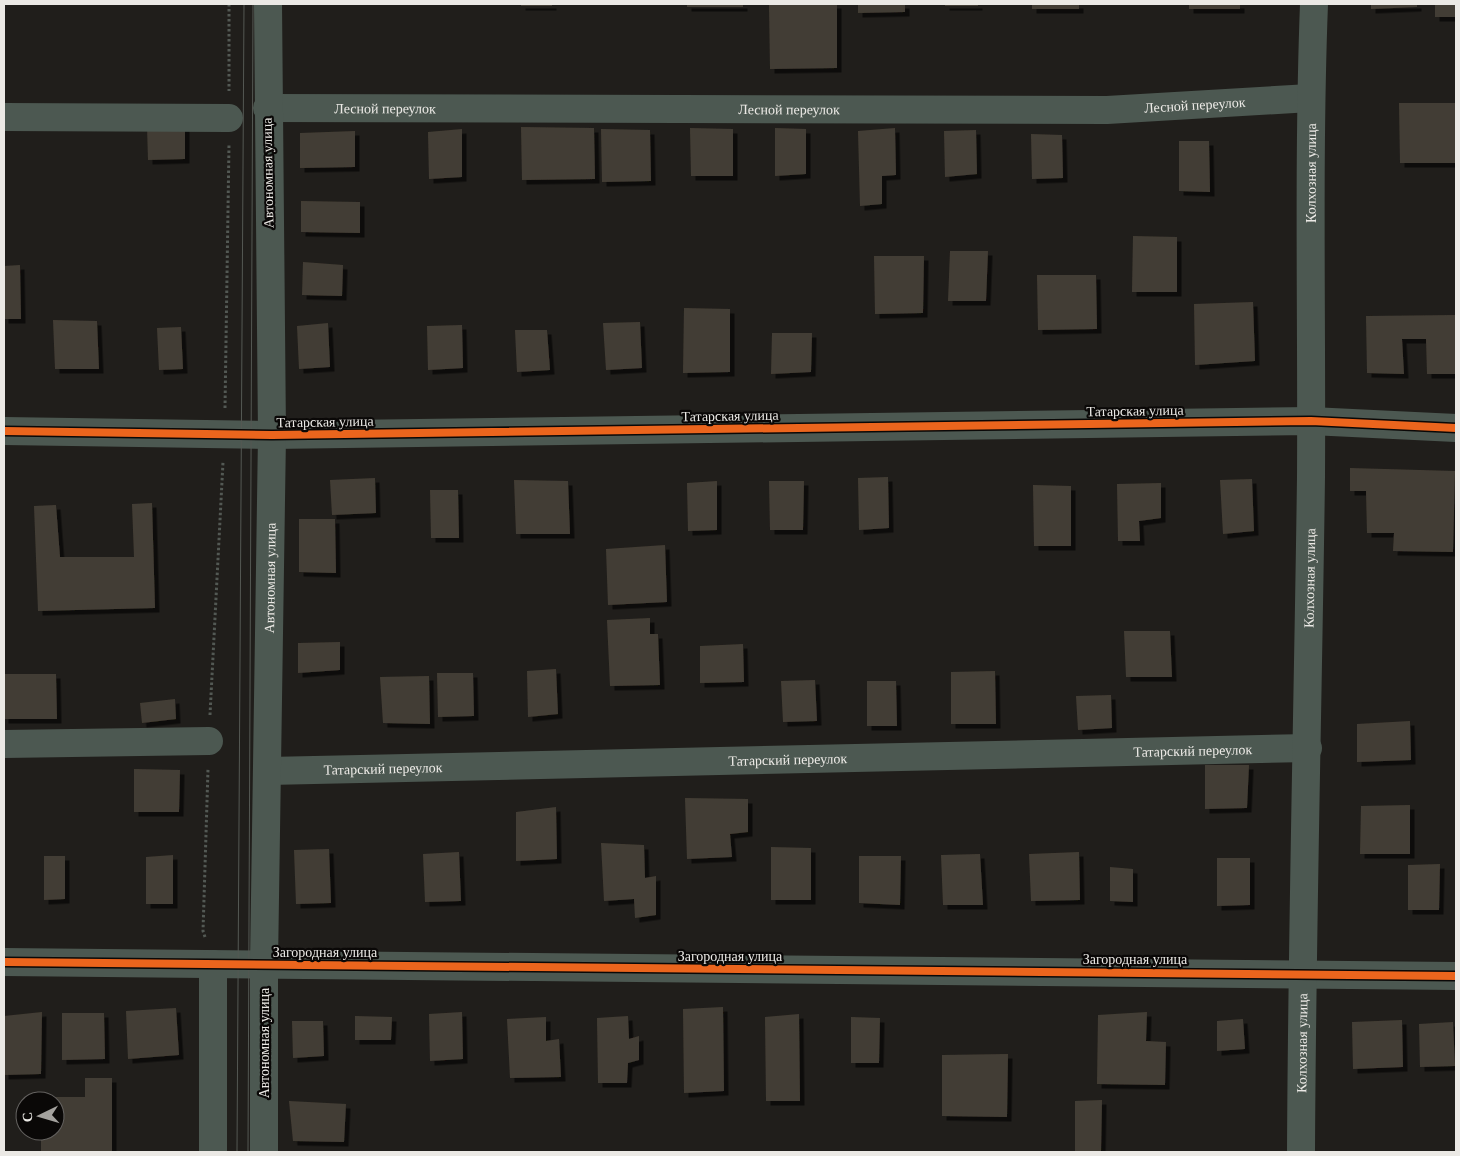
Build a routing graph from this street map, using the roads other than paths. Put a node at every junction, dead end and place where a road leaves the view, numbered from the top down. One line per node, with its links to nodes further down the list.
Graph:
1 (268, 4): 4 (street, Автономная улица)
2 (1314, 4): 3 (street, Колхозная улица)
3 (1310, 98): 4 (street, Лесной переулок); 7 (street, Колхозная улица)
4 (267, 108): 10 (street, Автономная улица)
5 (4, 117): 6 (street)
6 (229, 118)
7 (1311, 421): 8 (street, Татарская улица); 10 (street, Татарская улица); 13 (street, Колхозная улица)
8 (1456, 428)
9 (4, 431): 10 (street, Татарская улица)
10 (272, 435): 14 (street, Автономная улица)
11 (209, 741): 12 (street)
12 (4, 744)
13 (1308, 748): 14 (street, Татарский переулок); 18 (street, Колхозная улица)
14 (268, 770): 17 (street, Автономная улица)
15 (4, 962): 16 (street, Загородная улица)
16 (213, 964): 17 (street, Загородная улица); 20 (street)
17 (264, 964): 18 (street, Загородная улица); 21 (street, Автономная улица)
18 (1302, 973): 19 (street, Загородная улица); 22 (street, Колхозная улица)
19 (1456, 976)
20 (213, 1152)
21 (264, 1152)
22 (1301, 1152)

